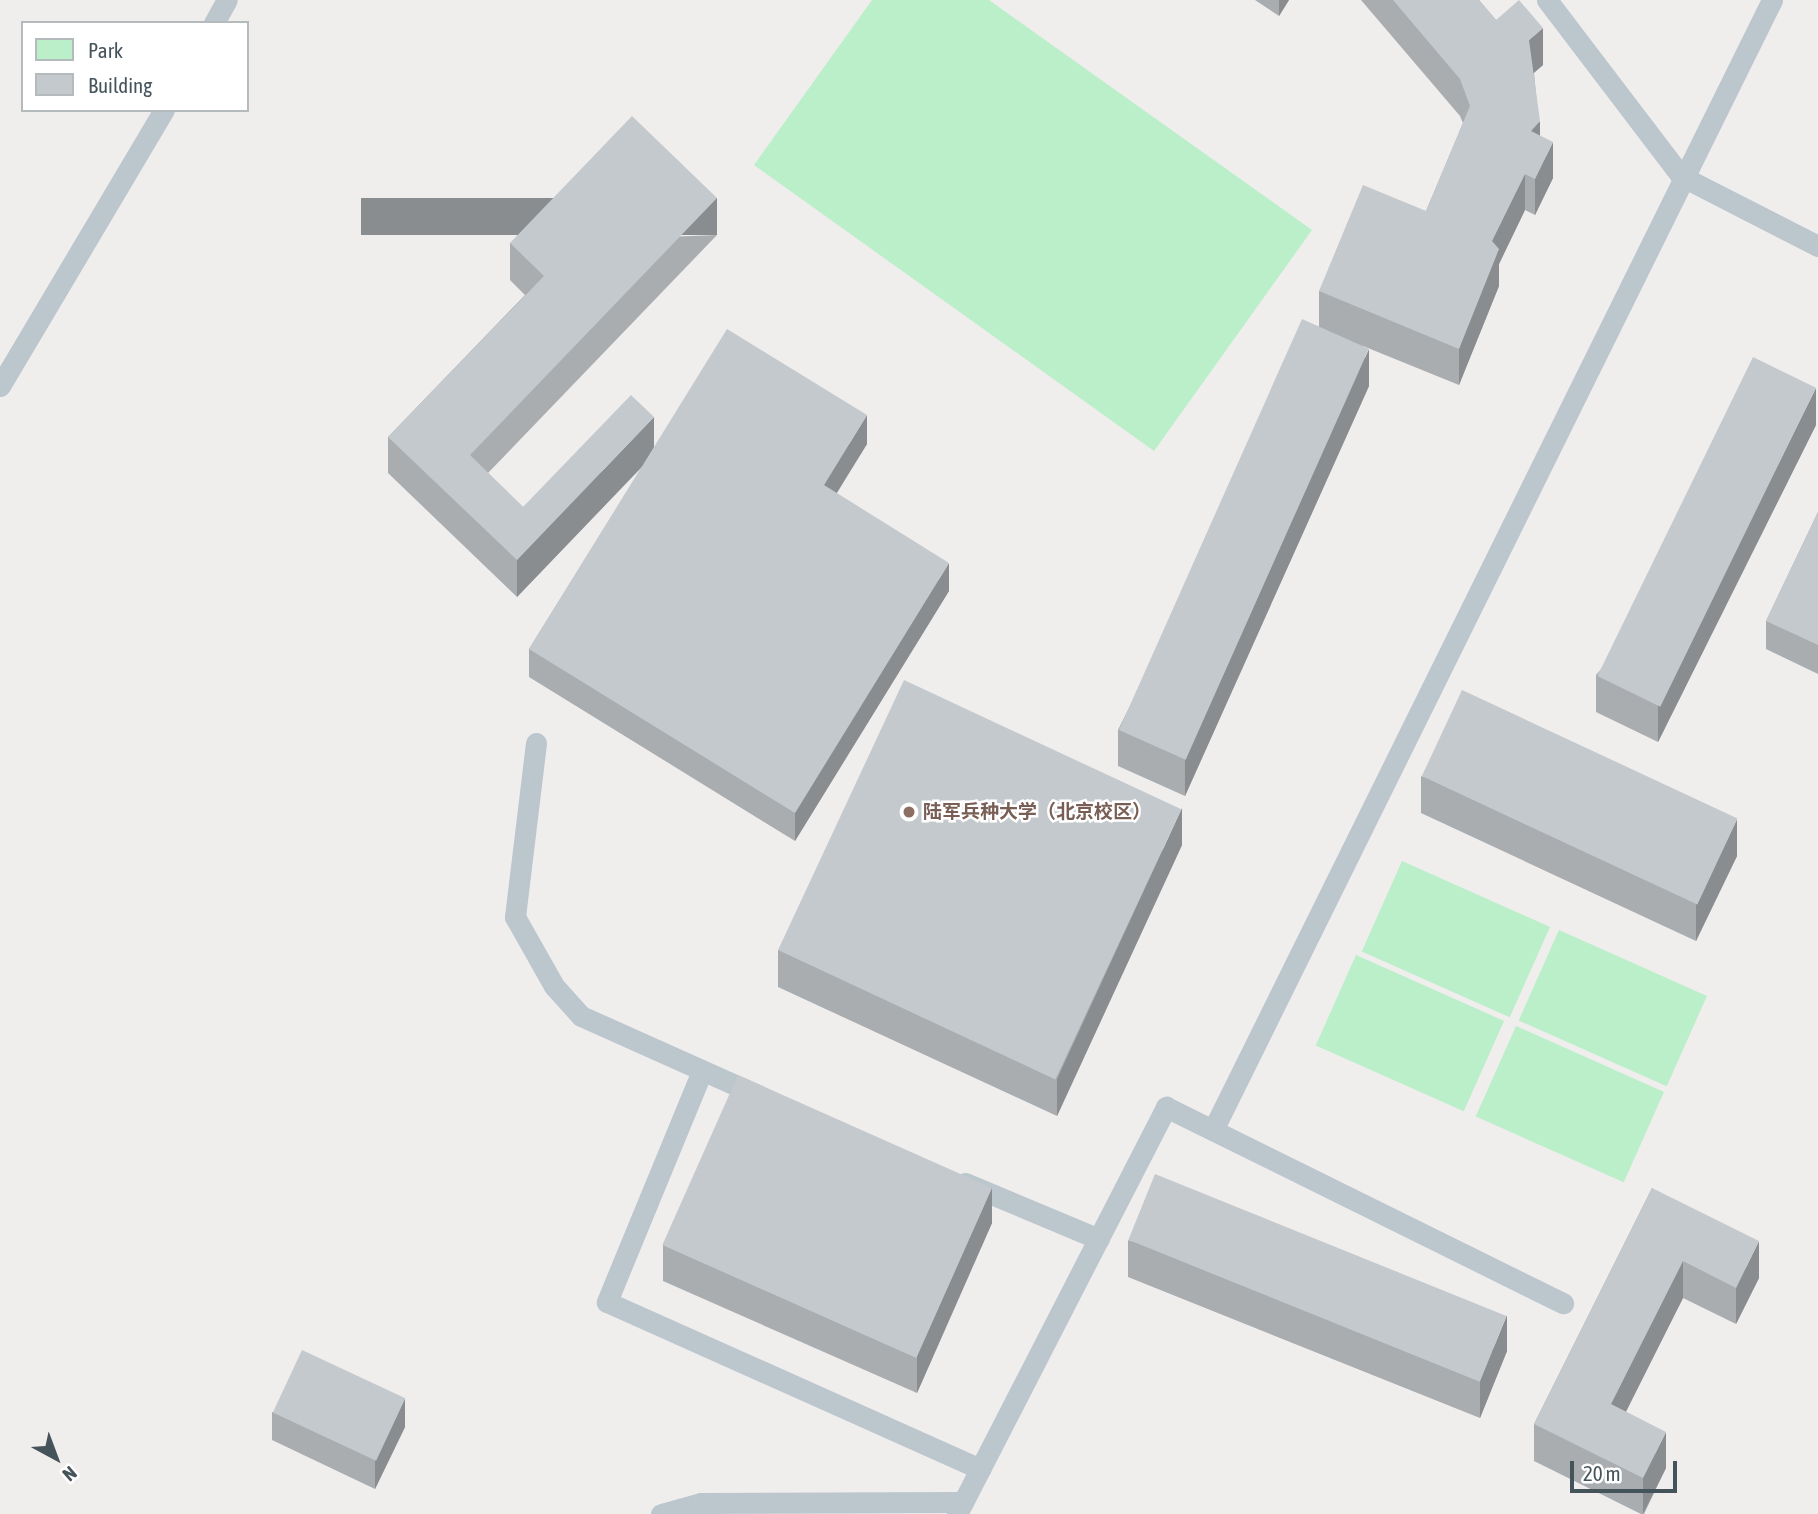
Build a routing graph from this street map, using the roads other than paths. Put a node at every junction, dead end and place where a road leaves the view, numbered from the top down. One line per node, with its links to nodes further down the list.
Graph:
1 (227, 0): 4 (lane)
2 (1547, 0): 6 (lane)
3 (1772, 0): 6 (lane)
4 (215, 21)
5 (163, 112): 8 (lane)
6 (1681, 176): 7 (lane); 12 (lane)
7 (1818, 246)
8 (0, 386)
9 (536, 743): 10 (lane)
10 (702, 1071): 11 (lane); 16 (lane)
11 (779, 1104)
12 (1213, 1130): 14 (lane); 15 (lane)
13 (945, 1174): 14 (lane)
14 (1099, 1239): 16 (lane)
15 (1563, 1303)
16 (980, 1469): 17 (lane)
17 (960, 1508): 18 (lane)
18 (662, 1514)

